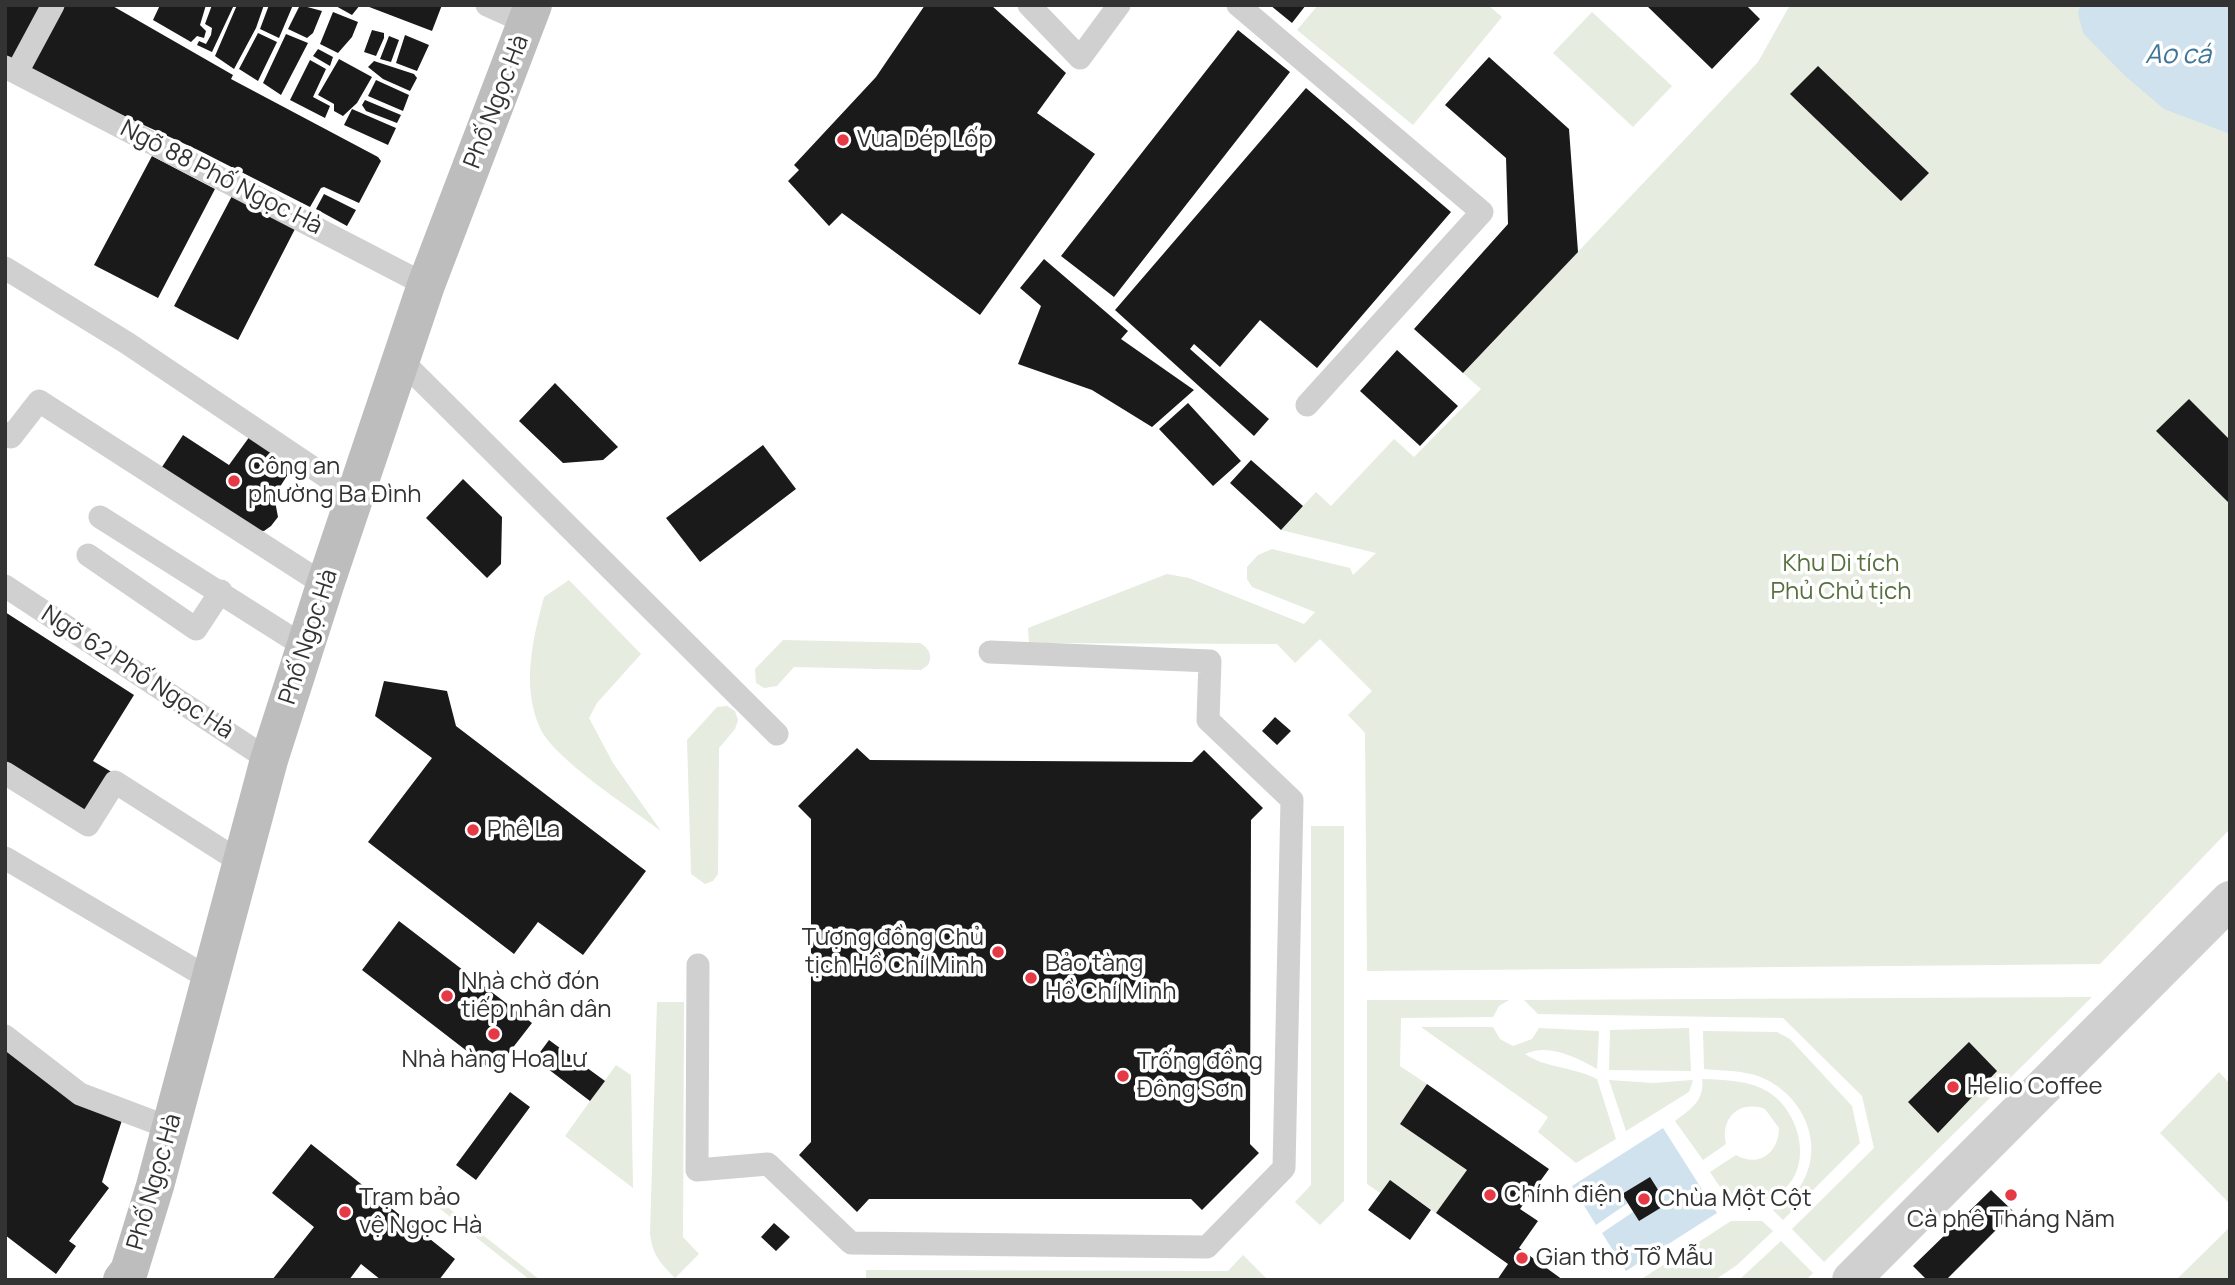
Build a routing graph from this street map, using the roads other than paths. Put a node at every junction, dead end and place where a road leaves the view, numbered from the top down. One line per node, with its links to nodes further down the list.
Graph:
1 (53, 5): 7 (lane)
2 (487, 5): 6 (lane)
3 (1029, 5): 4 (lane)
4 (1119, 5)
5 (1238, 5): 11 (lane)
6 (530, 14): 9 (street, Phố Ngọc Hà)
7 (11, 69): 9 (lane, Ngõ 88 Phố Ngọc Hà)
8 (5, 268): 13 (lane)
9 (426, 285): 10 (street, Phố Ngọc Hà)
10 (400, 359): 13 (street, Phố Ngọc Hà); 21 (lane)
11 (1307, 405)
12 (5, 433): 16 (lane)
13 (355, 496): 16 (street, Phố Ngọc Hà)
14 (100, 517): 18 (lane)
15 (88, 555): 18 (lane)
16 (325, 585): 19 (street, Phố Ngọc Hà)
17 (5, 586): 22 (lane, Ngõ 62 Phố Ngọc Hà)
18 (221, 591): 19 (lane)
19 (307, 648): 22 (street, Phố Ngọc Hà)
20 (990, 652): 27 (lane)
21 (777, 734)
22 (270, 760): 25 (street, Phố Ngọc Hà)
23 (5, 773): 25 (lane)
24 (5, 858): 28 (lane)
25 (242, 863): 28 (street, Phố Ngọc Hà)
26 (2230, 900): 32 (street)
27 (698, 965)
28 (210, 979): 30 (street, Phố Ngọc Hà)
29 (5, 1036): 30 (lane)
30 (170, 1128): 31 (street, Phố Ngọc Hà)
31 (122, 1280)
32 (1851, 1280)

